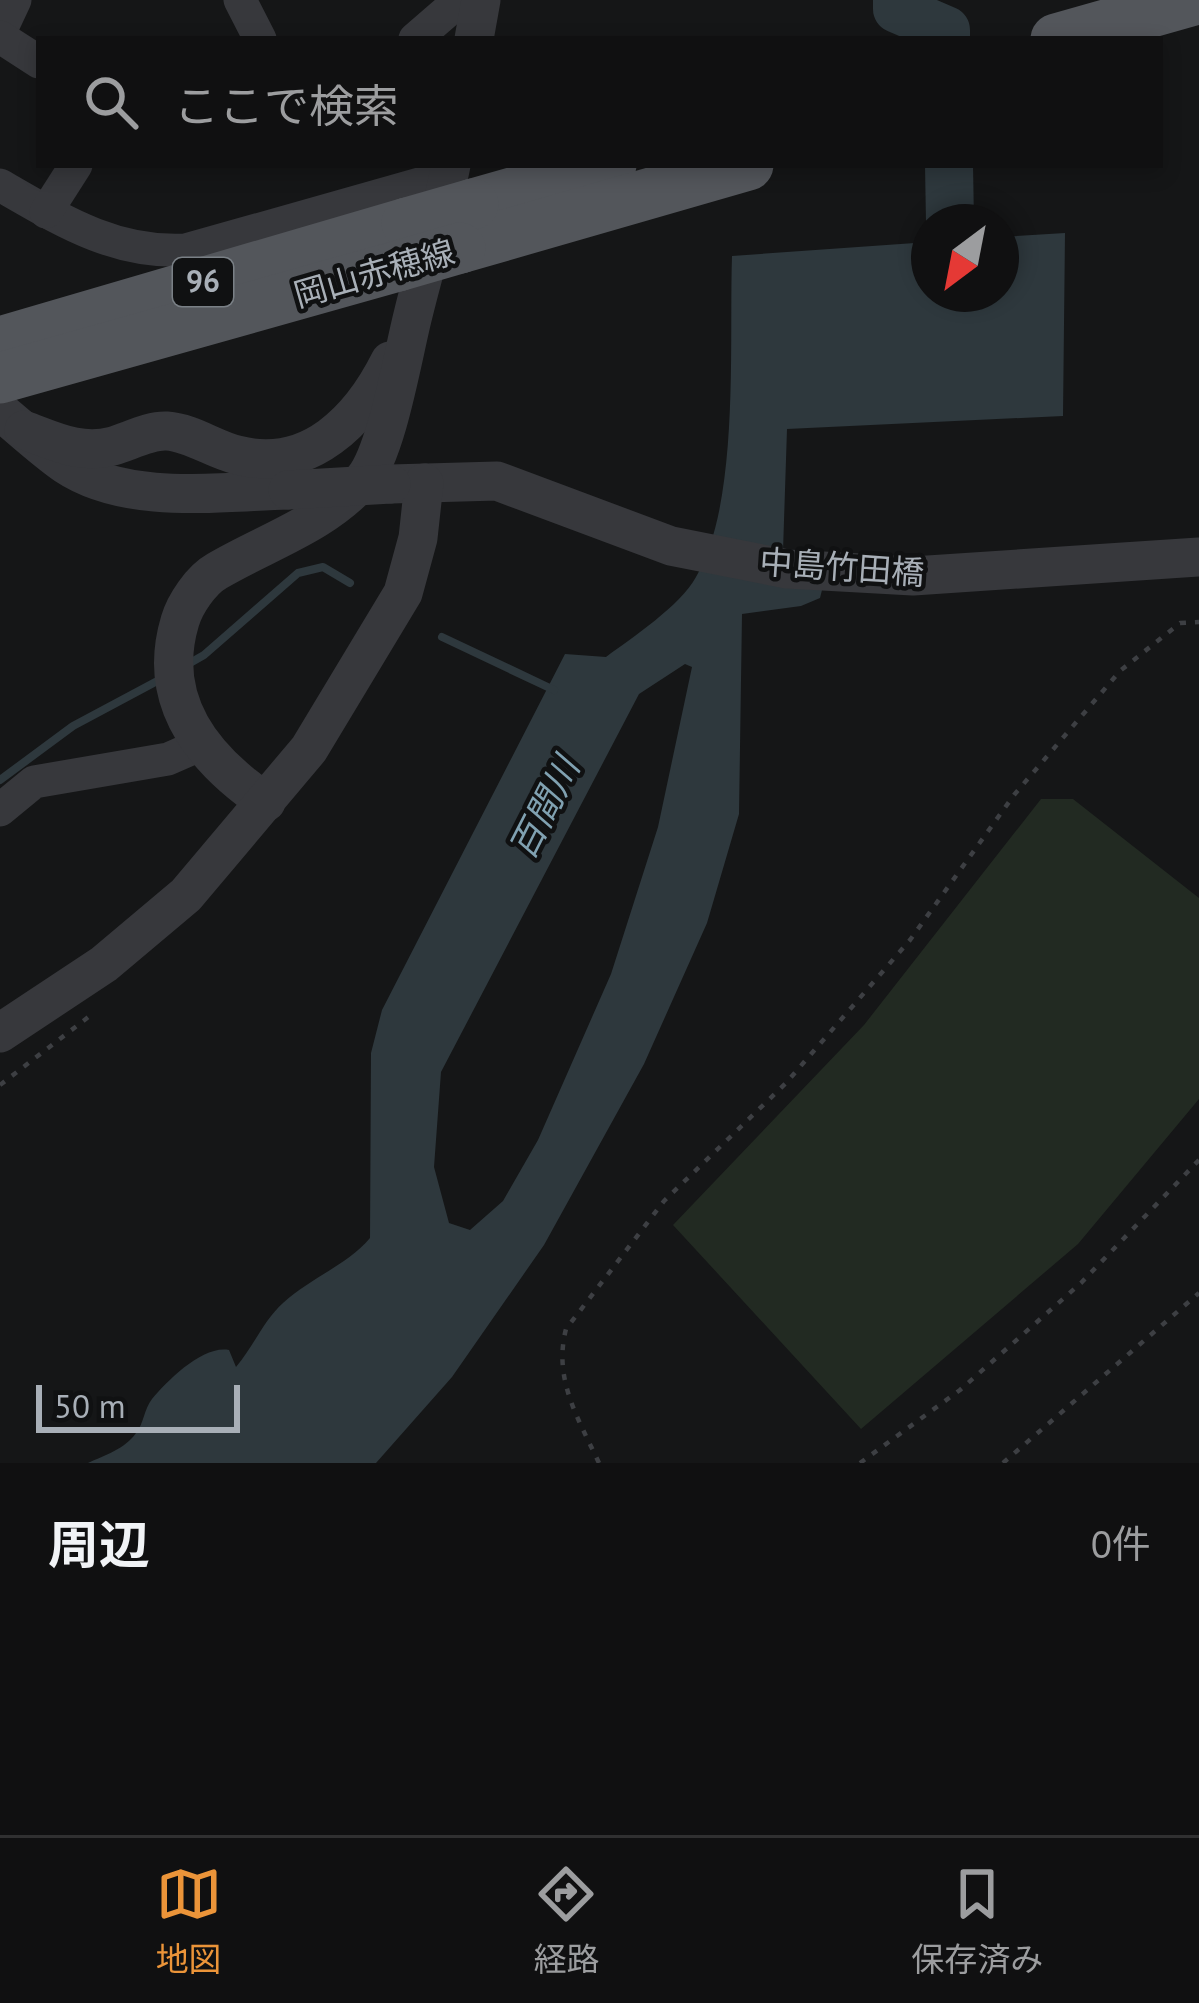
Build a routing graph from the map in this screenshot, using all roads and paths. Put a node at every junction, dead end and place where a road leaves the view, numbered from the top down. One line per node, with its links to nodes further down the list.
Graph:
1 (16, 0): 5 (street)
2 (240, 0): 7 (street)
3 (1194, 0): 9 (main road)
4 (474, 9): 8 (street)
5 (0, 34): 11 (street)
6 (1199, 34): 10 (main road)
7 (258, 36)
8 (422, 36)
9 (1068, 36)
10 (1163, 45)
11 (36, 60)
12 (74, 168): 17 (street)
13 (725, 168): 15 (main road, 岡山赤穂線 / 96)
14 (0, 185): 17 (street)
15 (582, 187): 16 (main road, 岡山赤穂線 / 96)
16 (458, 198): 17 (street); 18 (main road, 岡山赤穂線 / 96, bridge); 19 (street)
17 (46, 212)
18 (402, 244): 20 (main road, 岡山赤穂線 / 96); 21 (main road, 岡山赤穂線 / 96)
19 (413, 314): 22 (street); 26 (street)
20 (0, 342)
21 (0, 379)
22 (12, 420): 23 (street, bridge)
23 (407, 484): 24 (street, 中島竹田橋); 27 (street)
24 (1199, 556)
25 (1199, 622): 32 (path)
26 (196, 736): 27 (street); 28 (street)
27 (266, 802): 29 (street)
28 (0, 810)
29 (0, 1033)
30 (1199, 1160): 33 (path)
31 (1199, 1293): 34 (path)
32 (598, 1463)
33 (860, 1463)
34 (1003, 1463)

